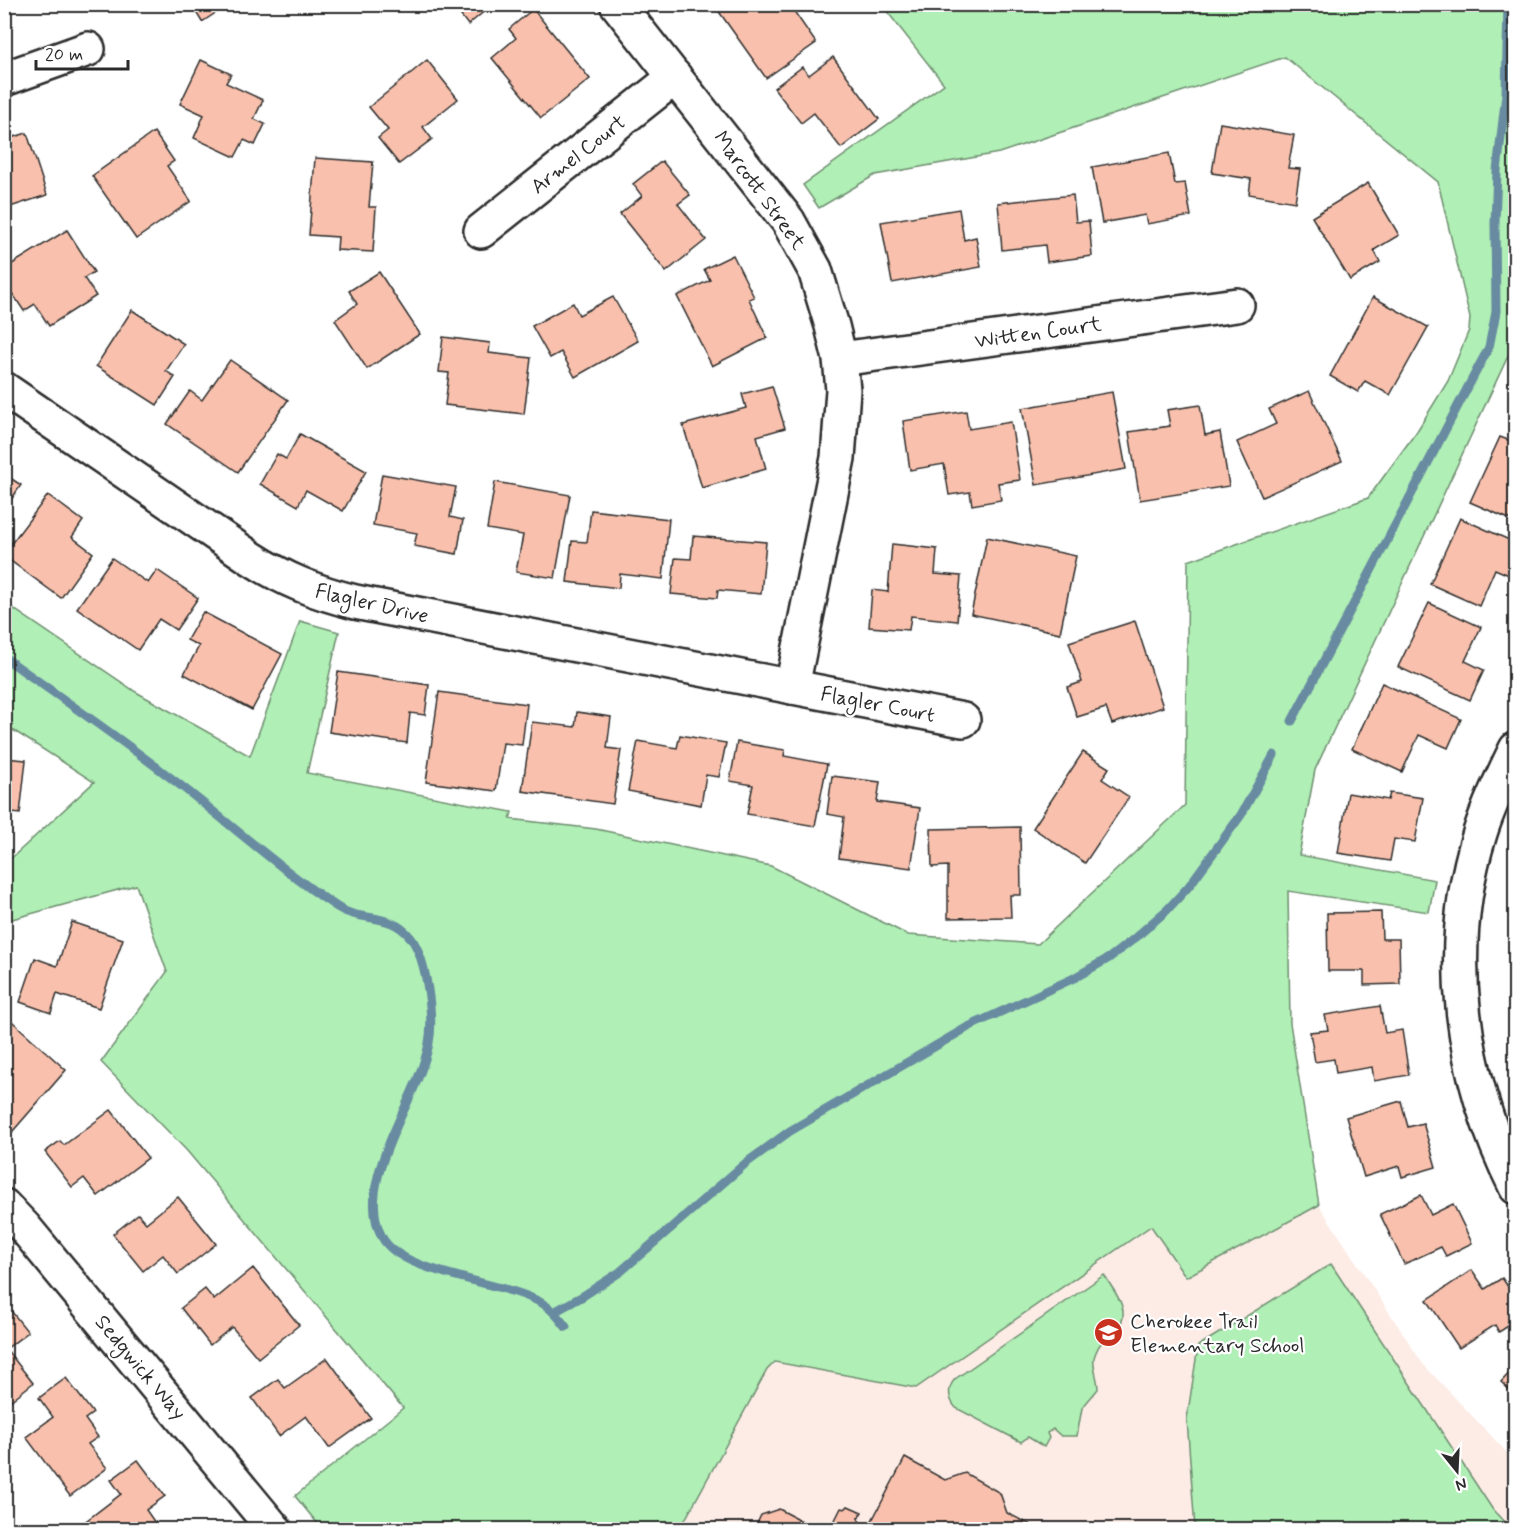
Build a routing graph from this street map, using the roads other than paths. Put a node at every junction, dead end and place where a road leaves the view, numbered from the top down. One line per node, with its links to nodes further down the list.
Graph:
1 (617, 4): 3 (street, Marcott Street)
2 (88, 50): 4 (street)
3 (675, 77): 5 (street, Armel Court); 7 (street, Marcott Street)
4 (4, 79)
5 (481, 231)
6 (1237, 305): 7 (street, Witten Court)
7 (840, 359): 9 (street, Marcott Street)
8 (4, 389): 9 (street, Flagler Drive)
9 (792, 687): 10 (street, Flagler Court)
10 (963, 720)
11 (1515, 749): 12 (street)
12 (1515, 1187)
13 (4, 1206): 14 (street, Sedgwick Way)
14 (275, 1530)

